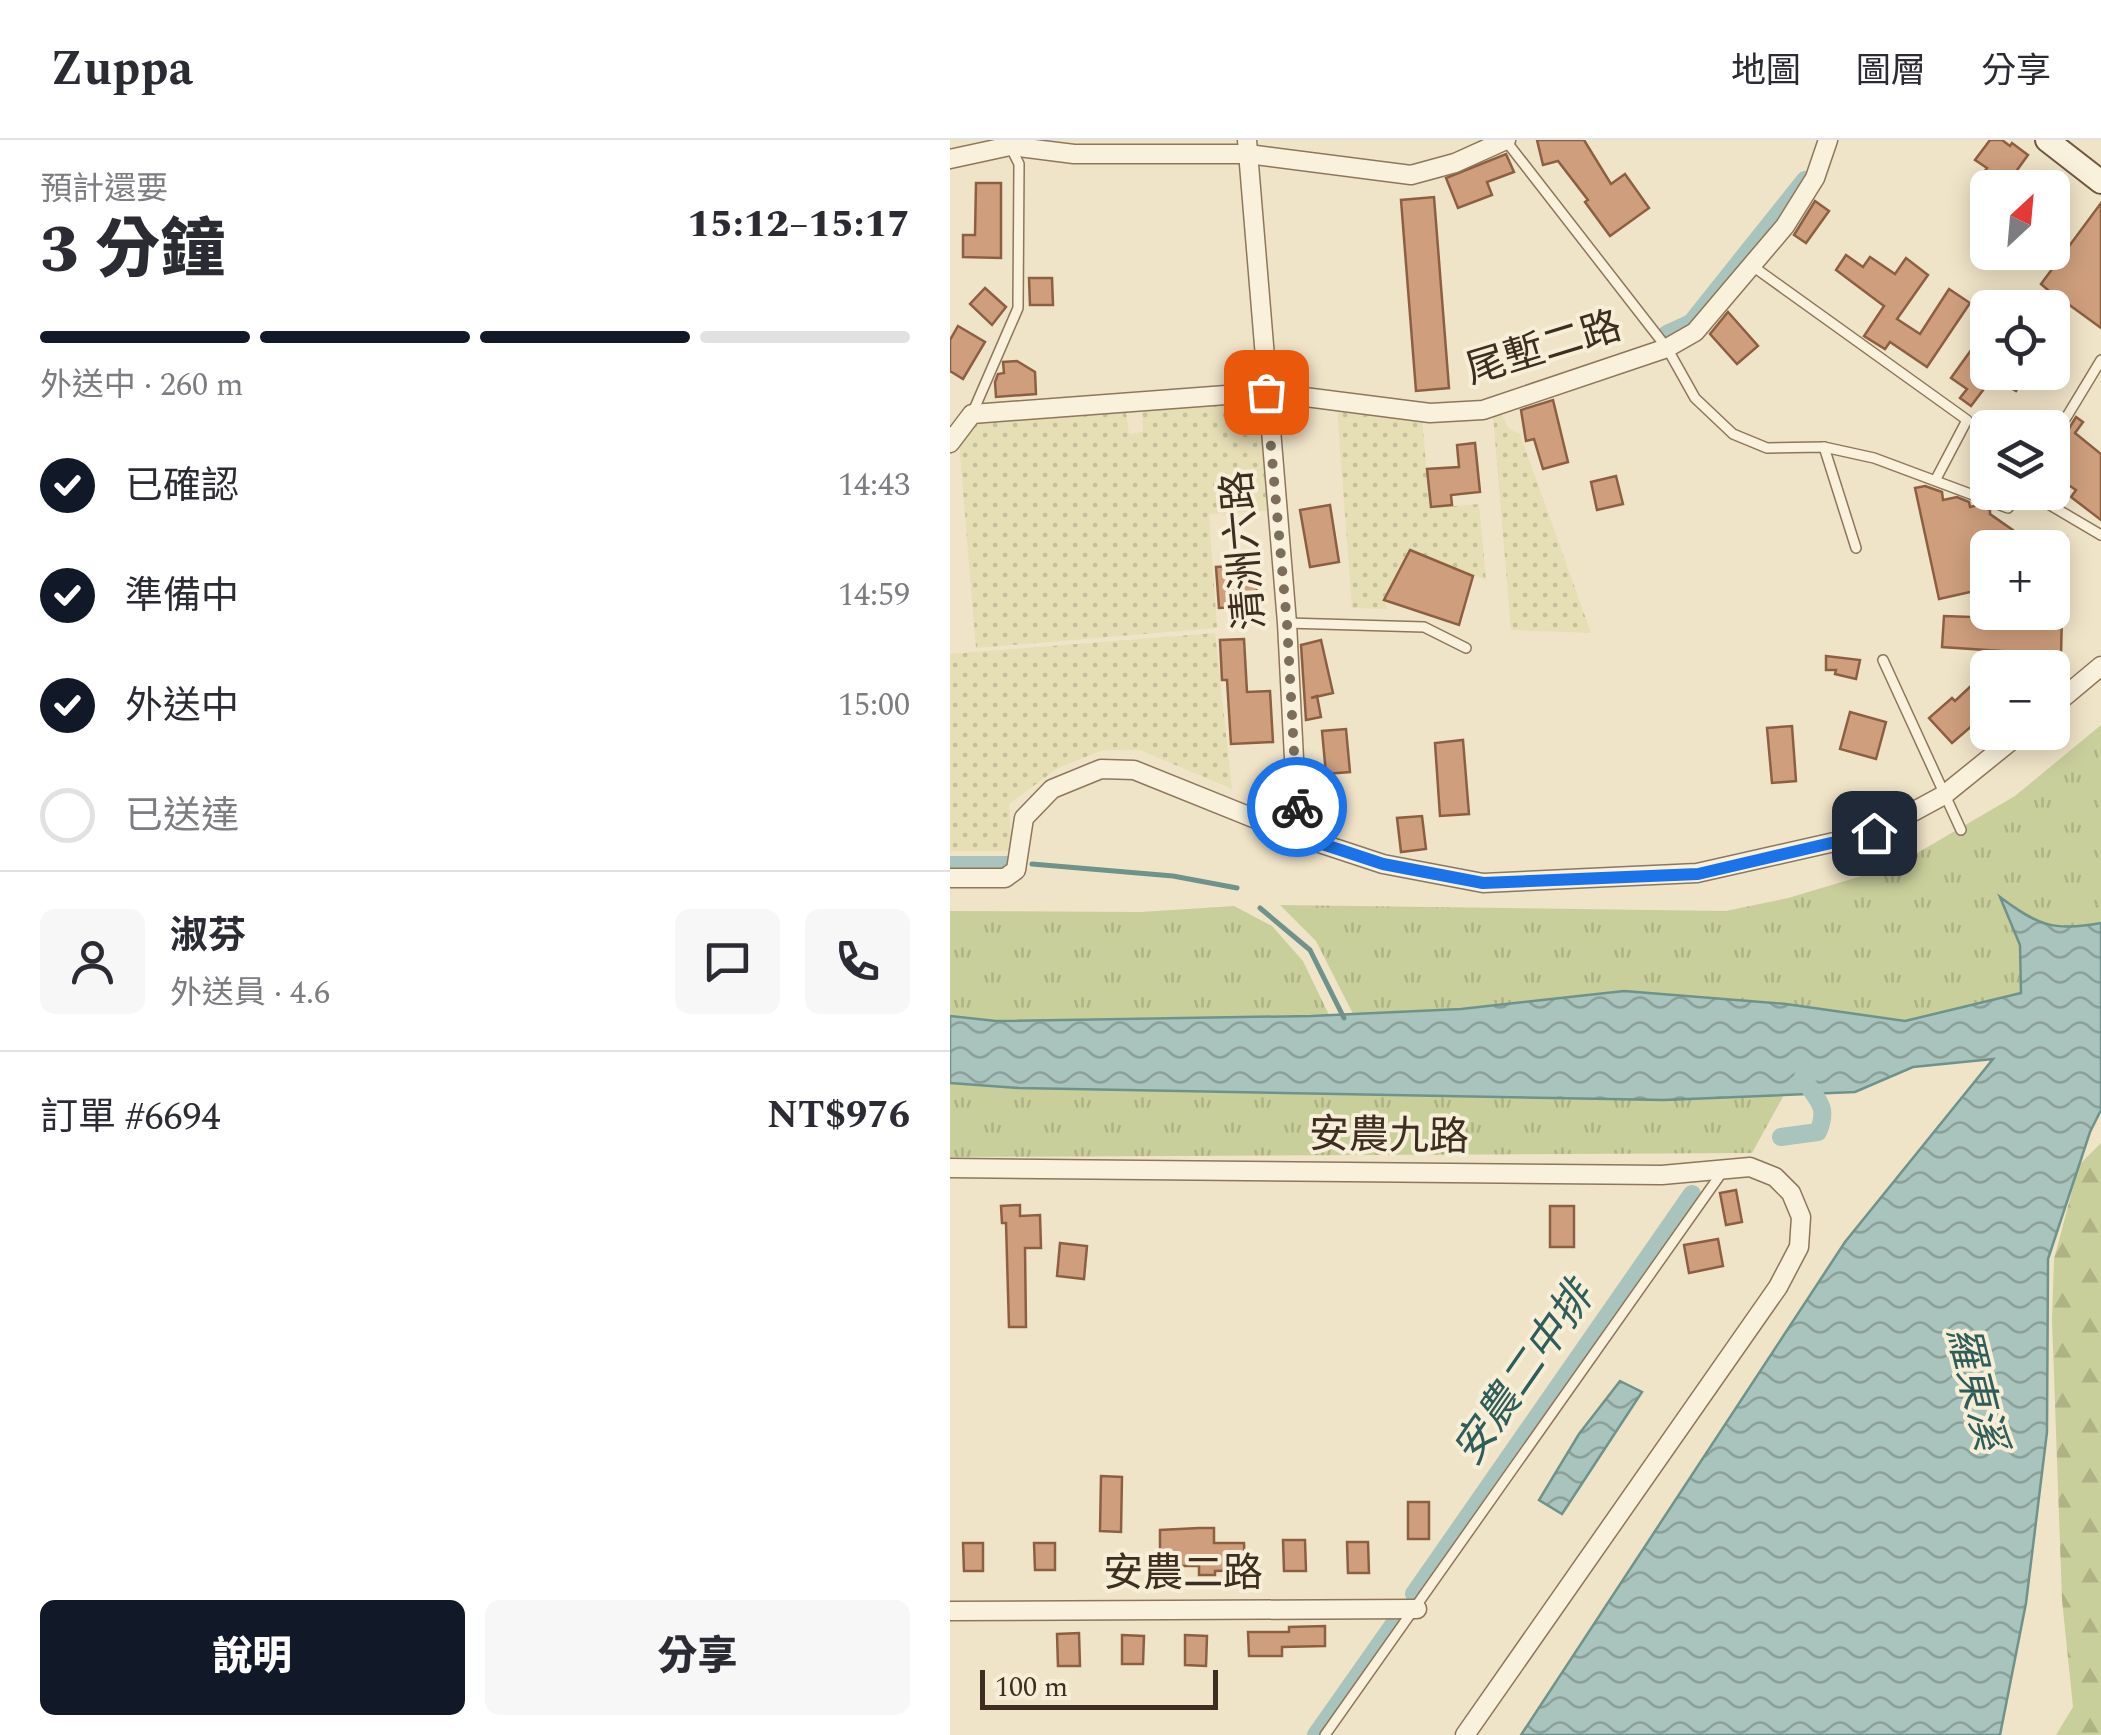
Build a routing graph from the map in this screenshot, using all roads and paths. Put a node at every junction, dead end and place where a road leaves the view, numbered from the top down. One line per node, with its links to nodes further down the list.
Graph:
1 (1506, 140): 5 (street); 9 (lane)
2 (1828, 140): 8 (street, 尾塹二路)
3 (2047, 140): 7 (main road)
4 (1010, 143): 5 (street); 6 (street); 13 (lane)
5 (1247, 147): 11 (street, 清洲六路)
6 (950, 159)
7 (2099, 177)
8 (1752, 264): 9 (street, 尾塹二路); 16 (lane)
9 (1667, 348): 11 (street, 尾塹二路); 15 (lane)
10 (2101, 360): 12 (lane)
11 (1266, 392): 13 (street, 尾塹二路); 21 (street, 清洲六路)
12 (2070, 412)
13 (972, 414): 14 (street)
14 (950, 443)
15 (1824, 447): 16 (lane); 20 (lane)
16 (1936, 479): 17 (lane)
17 (1970, 493)
18 (2057, 510): 19 (lane)
19 (2101, 535)
20 (1856, 548)
21 (1287, 623): 22 (lane); 29 (street, 清洲六路)
22 (1466, 648)
23 (1883, 660): 27 (lane)
24 (2100, 664): 25 (street)
25 (2070, 691)
26 (2000, 750): 27 (street)
27 (1944, 795): 28 (lane); 29 (street)
28 (1962, 830)
29 (1298, 836): 30 (street)
30 (950, 878)
31 (950, 1168): 32 (street, 安農九路)
32 (1722, 1172): 33 (lane); 36 (street, 安農九路)
33 (1416, 1608): 34 (street, 安農二路); 35 (lane)
34 (950, 1611)
35 (1326, 1735)
36 (1464, 1735)

